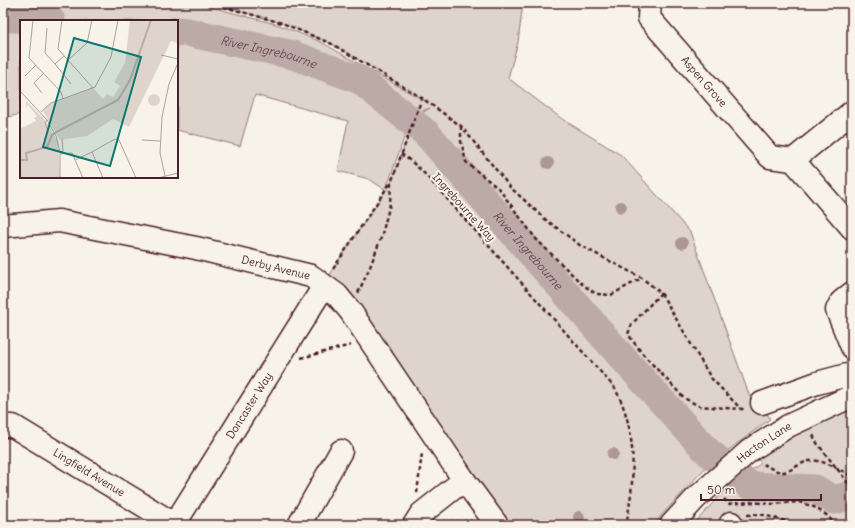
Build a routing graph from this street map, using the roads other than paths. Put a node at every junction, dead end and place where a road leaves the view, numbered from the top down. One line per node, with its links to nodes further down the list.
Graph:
1 (650, 3): 3 (street, Aspen Grove)
2 (852, 112): 3 (street)
3 (793, 160): 5 (street)
4 (3, 226): 6 (street, Derby Avenue)
5 (852, 228)
6 (324, 286): 14 (street, Derby Avenue); 15 (street, Doncaster Way)
7 (852, 293): 8 (street)
8 (852, 347)
9 (852, 383): 11 (street)
10 (852, 396): 19 (street, Hacton Lane)
11 (762, 404)
12 (3, 426): 15 (street, Lingfield Avenue)
13 (341, 452): 16 (street)
14 (464, 480): 17 (street); 18 (street, Derby Avenue)
15 (174, 524)
16 (299, 525)
17 (414, 525)
18 (497, 525)
19 (672, 525)

